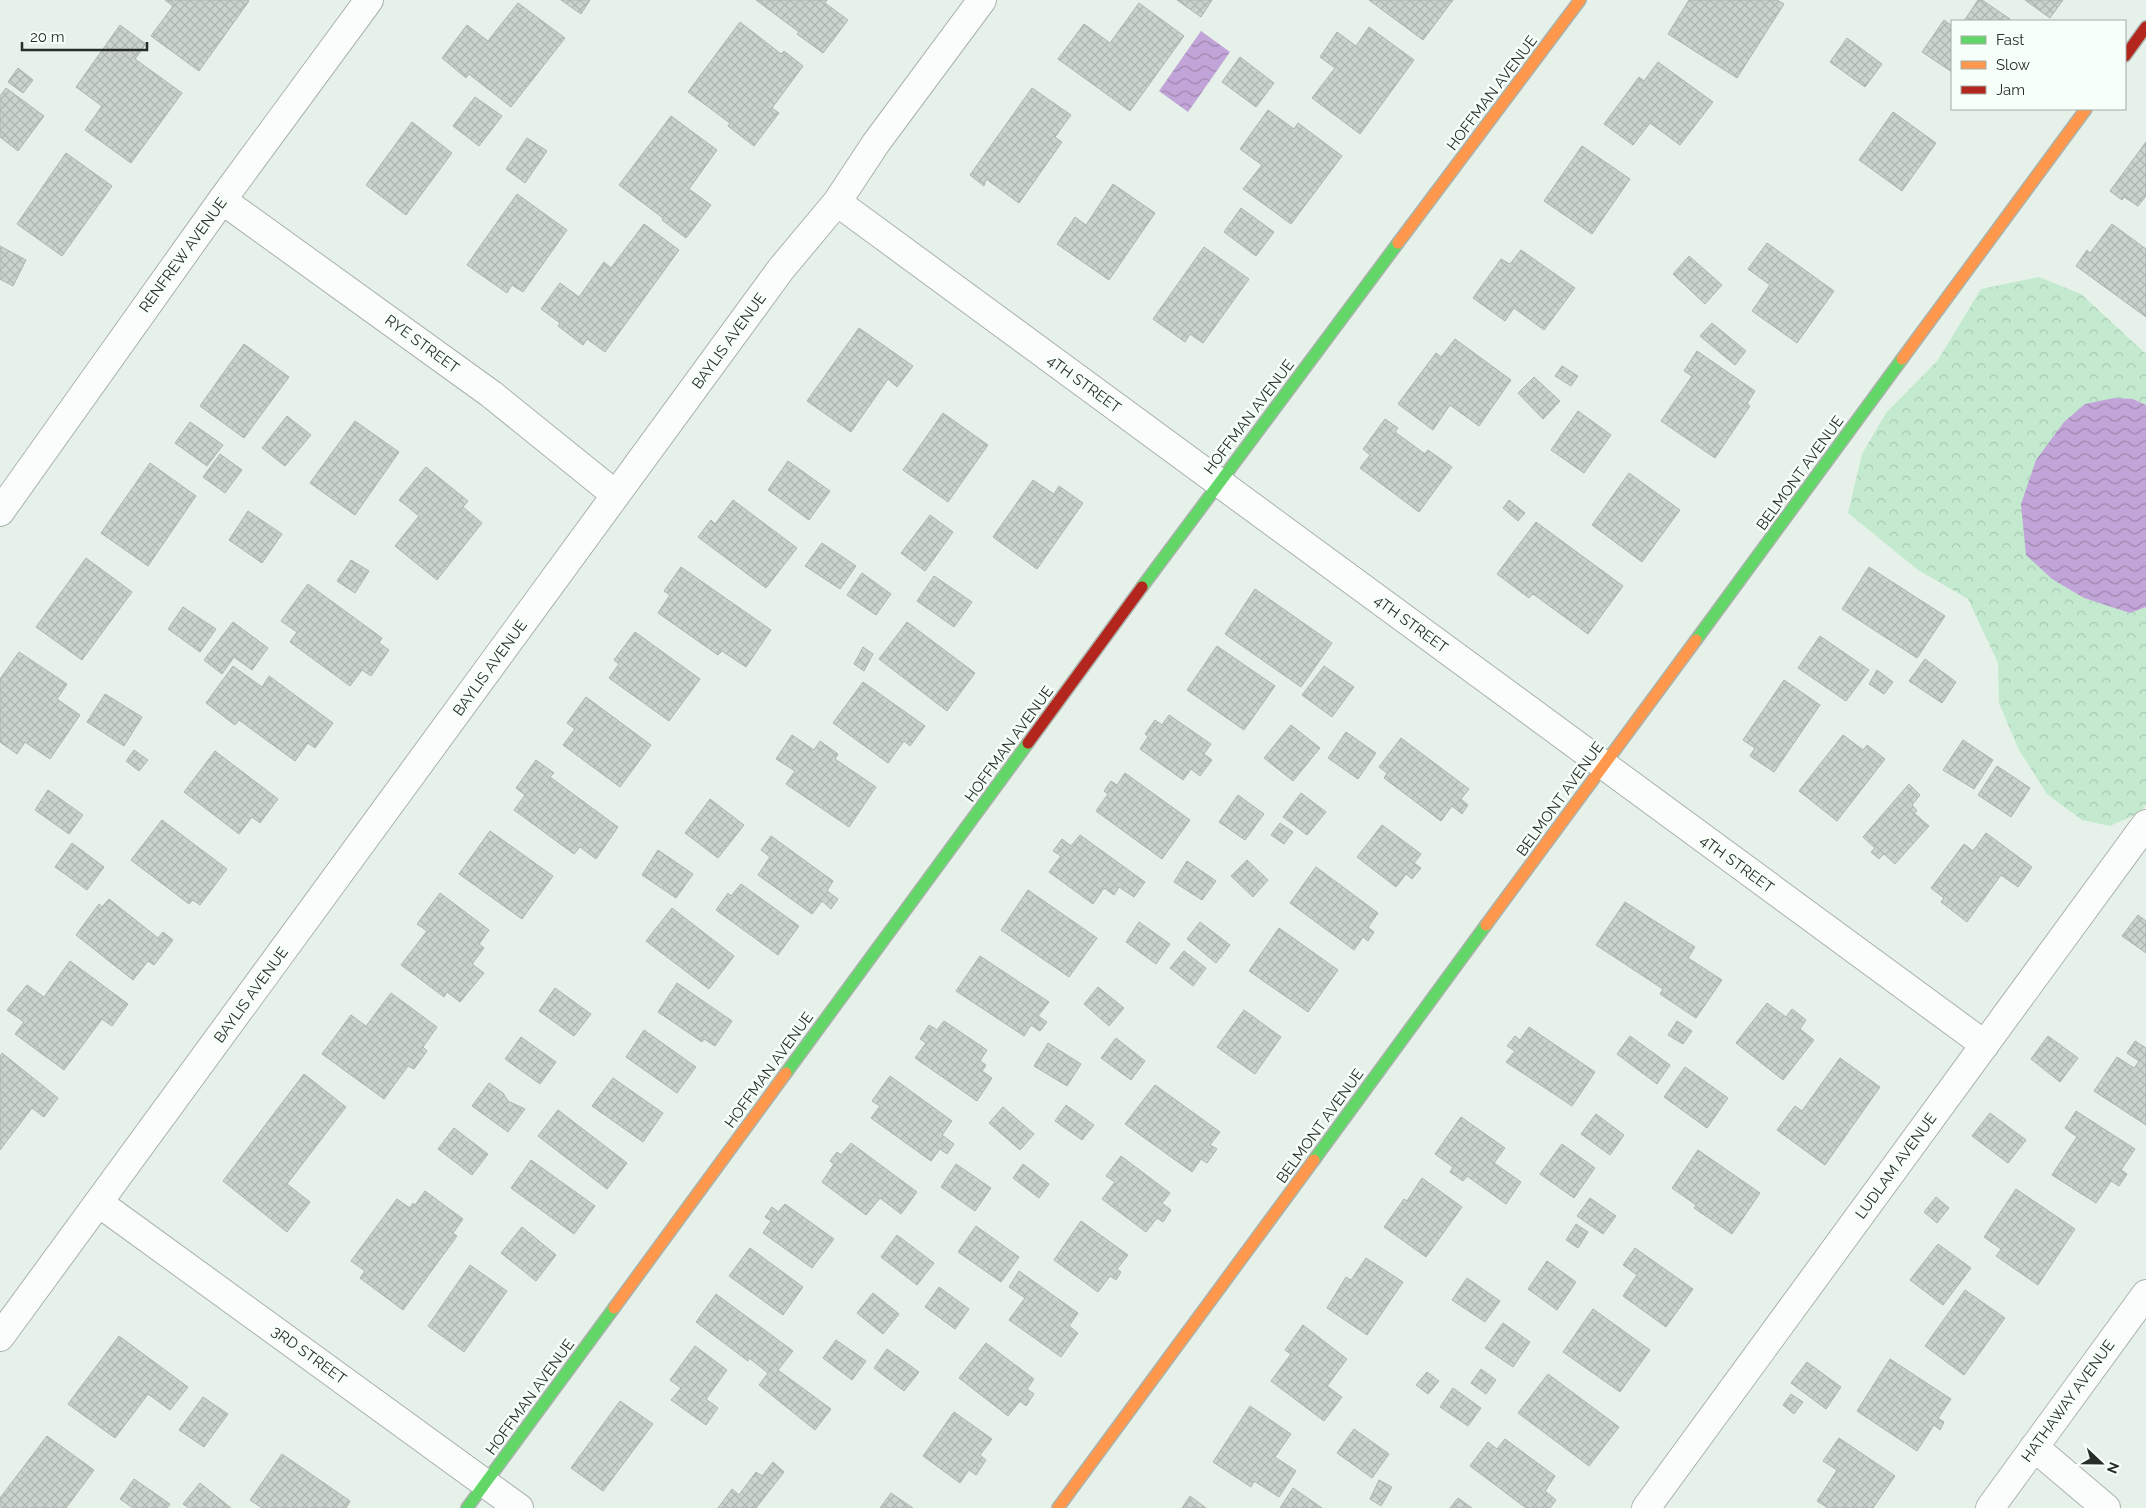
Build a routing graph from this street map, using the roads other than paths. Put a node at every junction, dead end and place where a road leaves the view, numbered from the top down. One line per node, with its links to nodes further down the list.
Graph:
1 (369, 0): 7 (street, RENFREW AVENUE)
2 (982, 0): 8 (street, BAYLIS AVENUE)
3 (1580, 0): 9 (street, HOFFMAN AVENUE)
4 (2146, 28): 5 (street)
5 (2126, 55)
6 (2085, 110): 12 (street, BELMONT AVENUE)
7 (222, 200): 10 (street, RYE STREET); 11 (street, RENFREW AVENUE)
8 (837, 202): 9 (street, 4TH STREET); 10 (street, BAYLIS AVENUE)
9 (1219, 483): 12 (street, 4TH STREET); 19 (street, HOFFMAN AVENUE)
10 (616, 495): 15 (street, BAYLIS AVENUE)
11 (1, 508)
12 (1604, 766): 14 (street, 4TH STREET); 22 (street, BELMONT AVENUE)
13 (2146, 824): 14 (street, LUDLAM AVENUE)
14 (1985, 1045): 23 (street, LUDLAM AVENUE)
15 (99, 1203): 17 (street, BAYLIS AVENUE); 19 (street, 3RD STREET)
16 (2146, 1294): 18 (street, HATHAWAY AVENUE)
17 (0, 1337)
18 (2034, 1447): 24 (street, HATHAWAY AVENUE); 25 (street)
19 (485, 1483): 20 (street, HOFFMAN AVENUE); 21 (street, 3RD STREET)
20 (467, 1508)
21 (519, 1508)
22 (1058, 1508)
23 (1646, 1508)
24 (1990, 1508)
25 (2106, 1508)

